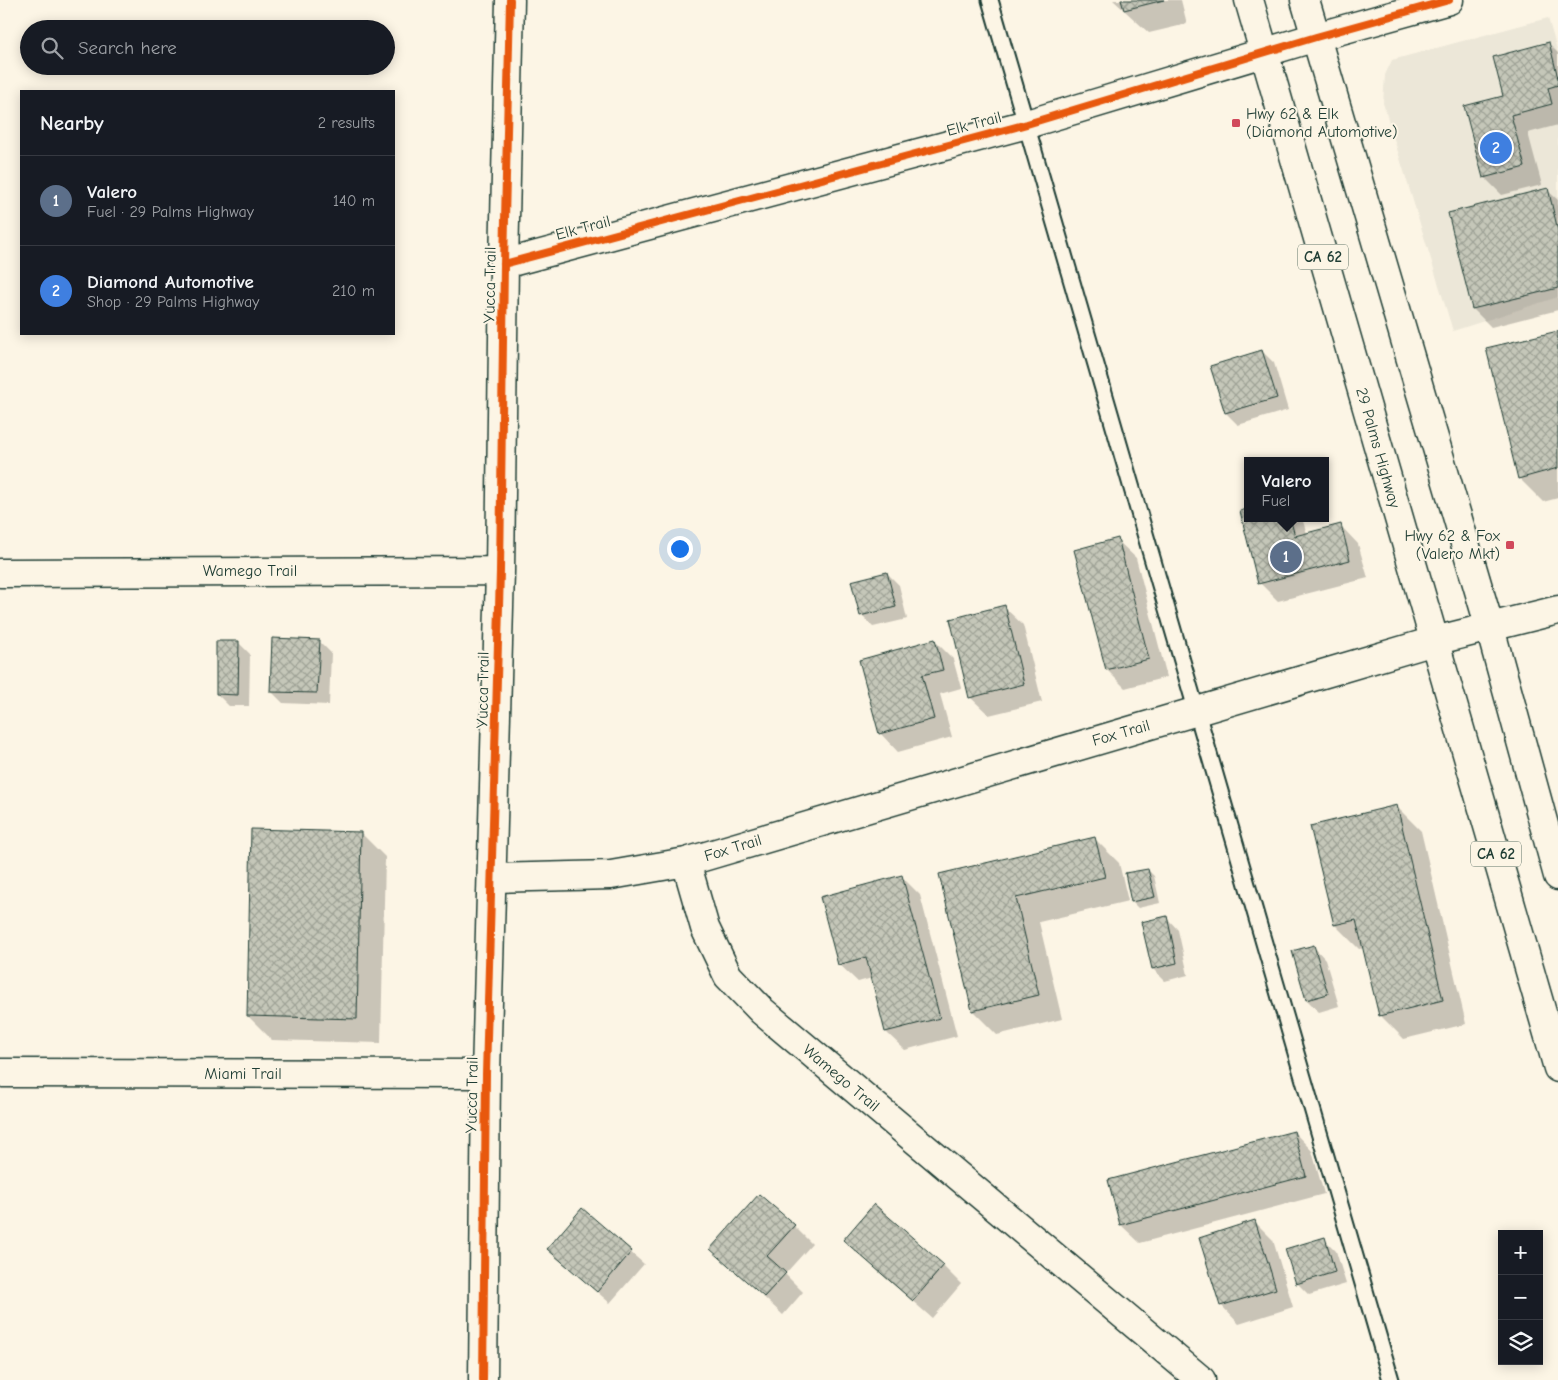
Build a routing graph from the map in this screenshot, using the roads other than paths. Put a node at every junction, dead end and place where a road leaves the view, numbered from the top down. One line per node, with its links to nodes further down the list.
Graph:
1 (510, 0): 9 (street, Yucca Trail)
2 (990, 0): 8 (lane)
3 (1248, 0): 7 (street, 29 Palms Highway / CA 62)
4 (1305, 0): 6 (street)
5 (1449, 0): 6 (street, Elk Trail)
6 (1316, 37): 7 (street, Elk Trail); 13 (street)
7 (1265, 54): 8 (street, Elk Trail); 14 (street, 29 Palms Highway / CA 62)
8 (1027, 124): 9 (street, Elk Trail); 15 (lane)
9 (504, 264): 10 (street, Yucca Trail)
10 (500, 571): 11 (street, Wamego Trail); 18 (street, Yucca Trail)
11 (0, 573)
12 (1558, 610): 13 (street, Fox Trail)
13 (1490, 628): 14 (street, Fox Trail); 17 (street)
14 (1434, 641): 15 (street, Fox Trail); 19 (street, 29 Palms Highway / CA 62)
15 (1197, 711): 16 (street, Fox Trail); 24 (lane)
16 (686, 862): 18 (street); 23 (street, Wamego Trail)
17 (1558, 876)
18 (492, 878): 21 (street, Yucca Trail)
19 (1558, 1068)
20 (0, 1073): 21 (street, Miami Trail)
21 (486, 1074): 22 (street, Yucca Trail)
22 (483, 1380)
23 (1200, 1380)
24 (1391, 1380)

